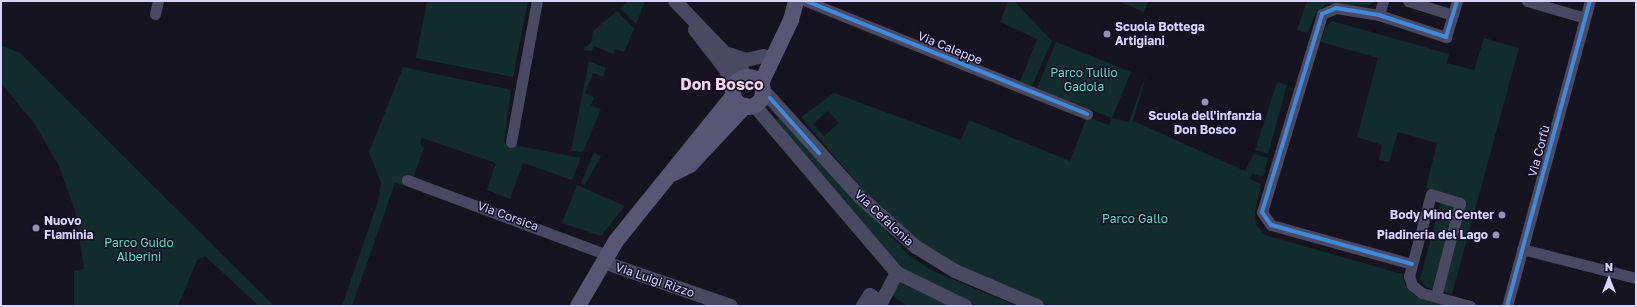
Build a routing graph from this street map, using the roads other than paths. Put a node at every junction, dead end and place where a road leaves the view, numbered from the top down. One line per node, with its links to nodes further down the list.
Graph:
1 (158, 1): 10 (street)
2 (537, 1): 20 (street)
3 (675, 1): 13 (street)
4 (1383, 1): 11 (street)
5 (1408, 1): 12 (street)
6 (1457, 1): 12 (street)
7 (1527, 1): 14 (street)
8 (1590, 1): 14 (street, Via Corfù)
9 (798, 3): 16 (main road); 17 (main road); 19 (street, Via Caleppe)
10 (155, 14)
11 (1379, 15): 12 (street); 24 (street)
12 (1453, 15)
13 (689, 17): 15 (street, Via Cefalonia); 18 (street)
14 (1585, 18): 22 (street, Via Corfù)
15 (729, 54): 16 (street); 17 (street, Via Cefalonia)
16 (764, 56): 17 (main road)
17 (757, 83): 18 (main road); 18 (main road); 32 (street, Via Cefalonia)
18 (741, 99): 23 (main road); 25 (street, Via Cefalonia)
19 (1087, 114)
20 (511, 142)
21 (407, 180): 23 (street, Via Corsica)
22 (1522, 249): 26 (street); 34 (street, Via Corfù)
23 (605, 258): 28 (main road); 29 (street, Via Luigi Rizzo)
24 (1412, 264): 27 (street); 27 (street)
25 (898, 273): 30 (street); 31 (street, Via Cefalonia)
26 (1636, 278)
27 (1436, 296): 33 (street)
28 (578, 306)
29 (731, 306)
30 (863, 306)
31 (966, 306)
32 (1036, 306)
33 (1470, 306)
34 (1507, 306)

